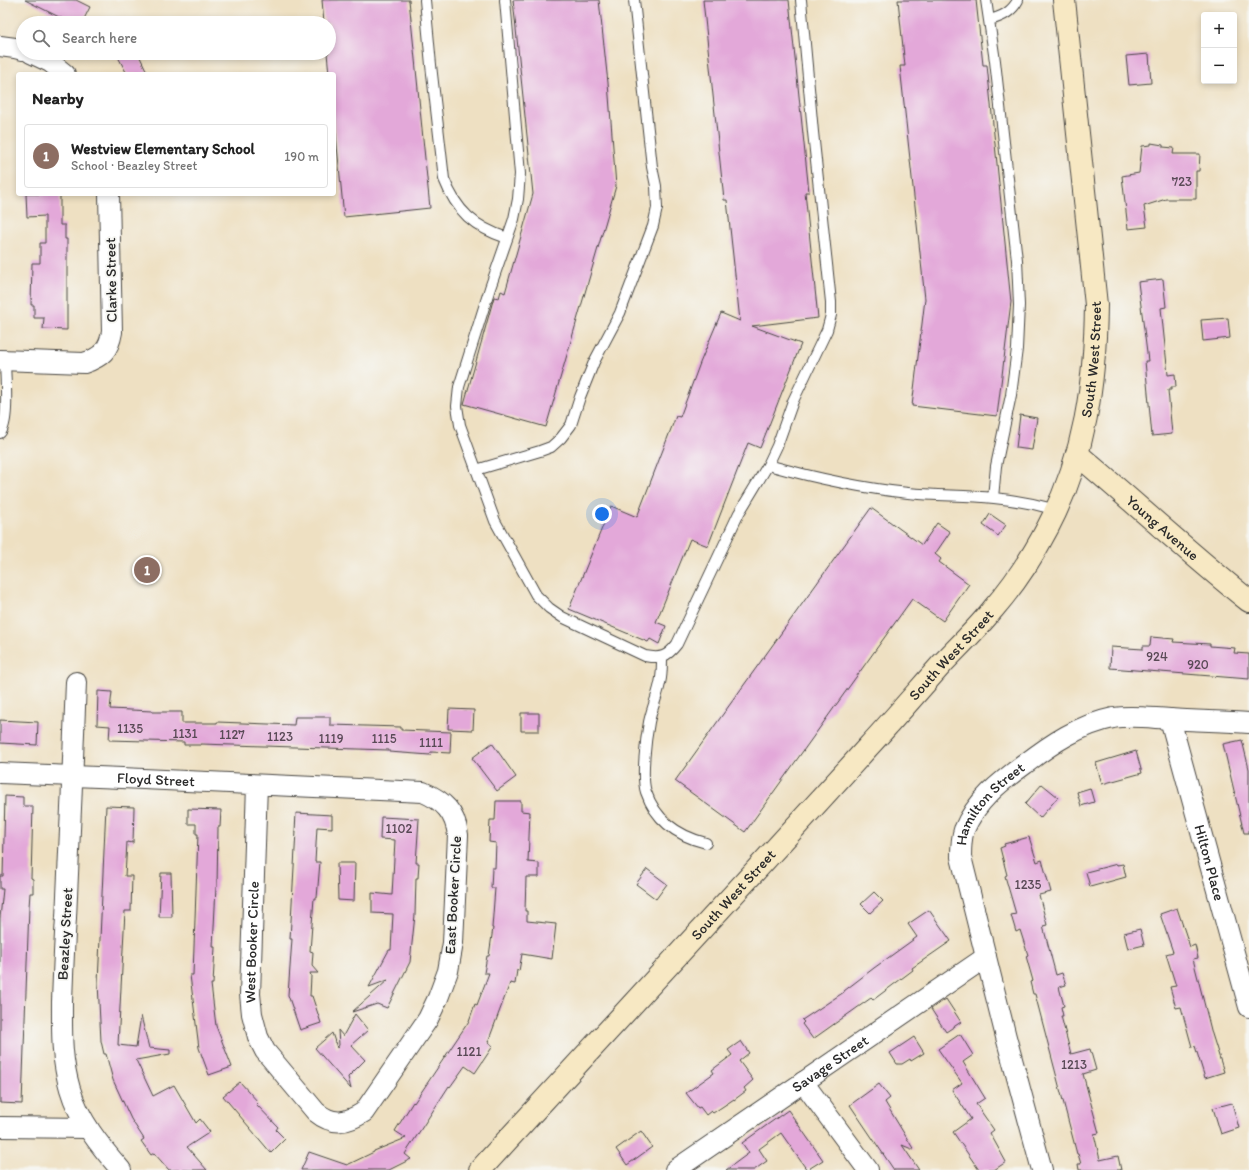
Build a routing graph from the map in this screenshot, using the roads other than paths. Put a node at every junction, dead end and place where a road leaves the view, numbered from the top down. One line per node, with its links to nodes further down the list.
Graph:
1 (425, 0): 14 (lane)
2 (505, 0): 14 (lane)
3 (634, 0): 19 (lane)
4 (801, 0): 18 (lane)
5 (986, 0): 8 (lane)
6 (1018, 0): 8 (lane)
7 (1064, 0): 17 (street, South West Street)
8 (989, 20): 20 (lane)
9 (0, 46): 10 (street)
10 (16, 48)
11 (46, 60): 12 (street)
12 (62, 72)
13 (109, 196): 15 (street, Clarke Street)
14 (507, 238): 19 (lane)
15 (2, 360): 16 (lane)
16 (0, 433)
17 (1078, 454): 21 (street, South West Street); 22 (street, Young Avenue)
18 (768, 465): 20 (lane); 23 (lane)
19 (476, 470): 23 (lane)
20 (993, 498): 21 (lane)
21 (1057, 510): 39 (street, South West Street)
22 (1249, 601)
23 (662, 657): 31 (lane)
24 (76, 682): 28 (street, Beazley Street)
25 (1170, 719): 26 (street, Hamilton Street); 32 (street, Hamilton Street); 33 (street, Hilton Place)
26 (1249, 723)
27 (0, 773): 28 (street, Floyd Street)
28 (73, 776): 29 (street, Floyd Street); 37 (street, Beazley Street)
29 (257, 785): 30 (street, Floyd Street); 35 (street, West Booker Circle)
30 (312, 787): 35 (street, East Booker Circle)
31 (706, 843)
32 (986, 957): 34 (street, Savage Street); 42 (street, Hamilton Street)
33 (1249, 1007)
34 (803, 1082): 40 (street, Savage Street); 41 (street)
35 (352, 1120)
36 (0, 1127): 37 (street)
37 (88, 1128): 38 (street, Beazley Street)
38 (121, 1170)
39 (480, 1170)
40 (675, 1170)
41 (868, 1170)
42 (1042, 1170)

